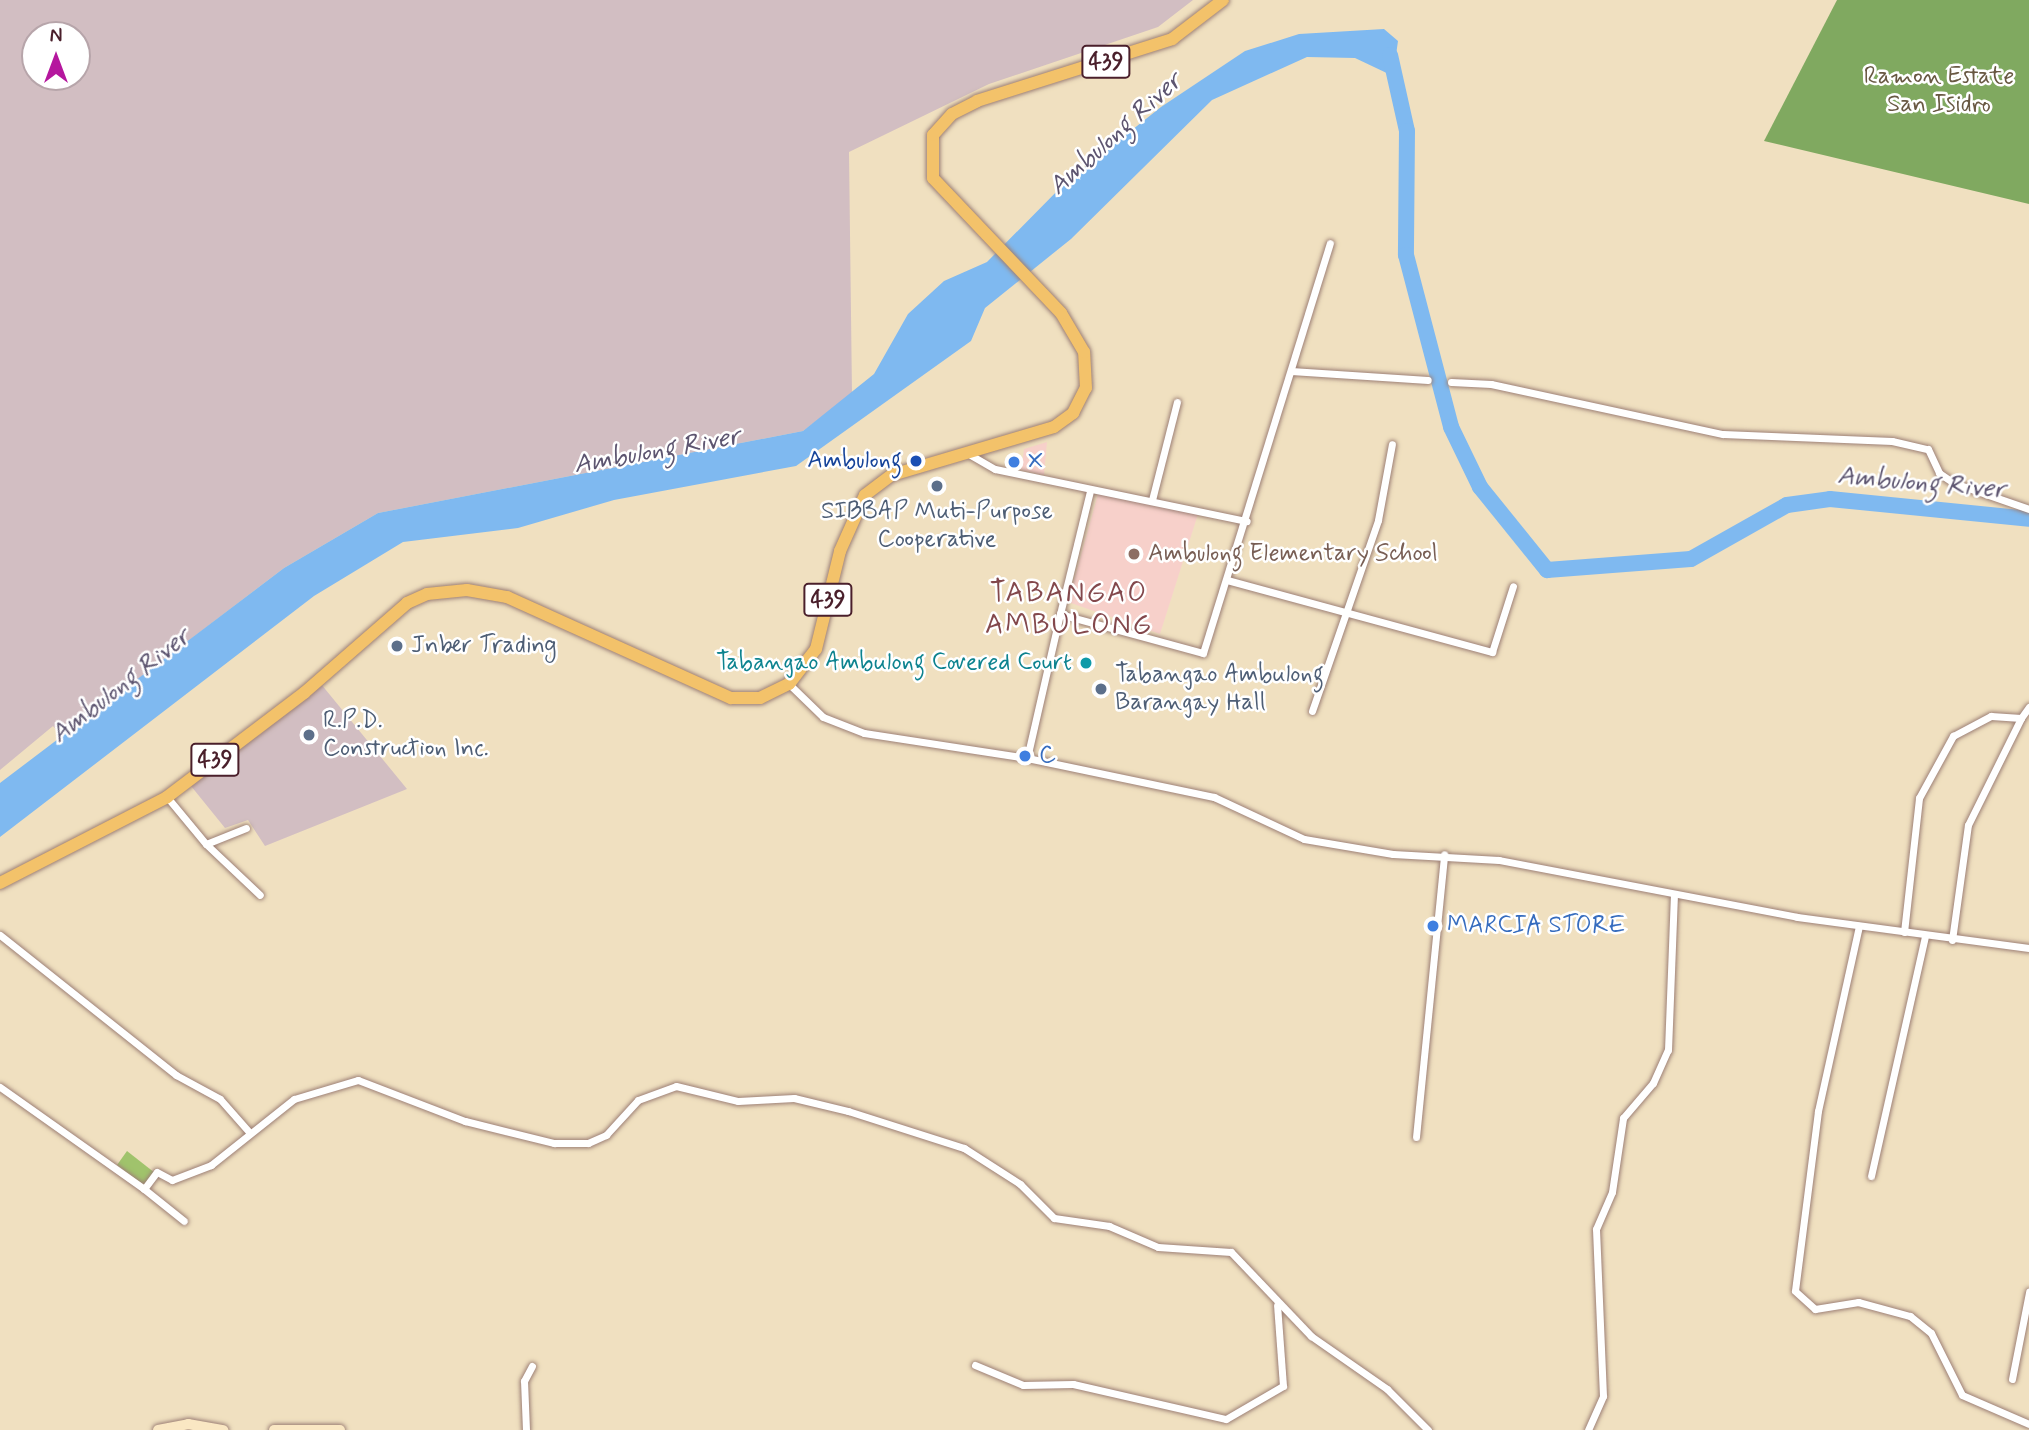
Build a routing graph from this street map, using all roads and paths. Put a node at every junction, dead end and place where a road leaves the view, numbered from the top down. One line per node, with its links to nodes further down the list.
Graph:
1 (1223, 0): 8 (main road, 439)
2 (1330, 243): 3 (street)
3 (1291, 371): 4 (street); 12 (street)
4 (1428, 380)
5 (1451, 382): 11 (street)
6 (1177, 402): 10 (street)
7 (1392, 444): 15 (street)
8 (967, 453): 9 (street); 17 (main road, 439)
9 (1090, 491): 10 (street); 16 (street)
10 (1152, 500): 12 (street)
11 (2029, 509)
12 (1247, 521): 13 (street)
13 (1227, 580): 15 (street); 16 (street)
14 (1513, 586): 15 (street)
15 (1348, 611): 19 (street)
16 (1060, 614): 21 (street)
17 (789, 684): 21 (street); 22 (main road, 439)
18 (2029, 707): 20 (street)
19 (1312, 710)
20 (2021, 718): 30 (street); 33 (street)
21 (1027, 758): 25 (street)
22 (167, 797): 24 (street); 26 (main road, 439)
23 (246, 828): 24 (street)
24 (206, 844): 27 (street)
25 (1444, 854): 28 (street); 37 (street)
26 (0, 883)
27 (260, 895)
28 (1674, 895): 29 (street); 53 (street)
29 (1859, 926): 30 (street); 46 (street)
30 (1903, 932): 32 (street)
31 (0, 935): 36 (street)
32 (1925, 937): 33 (street); 38 (street)
33 (1952, 940): 34 (street)
34 (2029, 948)
35 (0, 1087): 39 (street)
36 (250, 1133): 39 (street); 42 (street)
37 (1416, 1137)
38 (1871, 1176)
39 (144, 1189): 40 (street)
40 (184, 1221)
41 (2029, 1292): 45 (street)
42 (1278, 1305): 43 (street); 52 (street)
43 (975, 1365)
44 (531, 1366): 51 (street)
45 (2012, 1379)
46 (2029, 1424)
47 (158, 1430): 48 (street)
48 (223, 1430)
49 (274, 1430): 50 (street)
50 (340, 1430)
51 (526, 1430)
52 (1428, 1430)
53 (1588, 1430)

